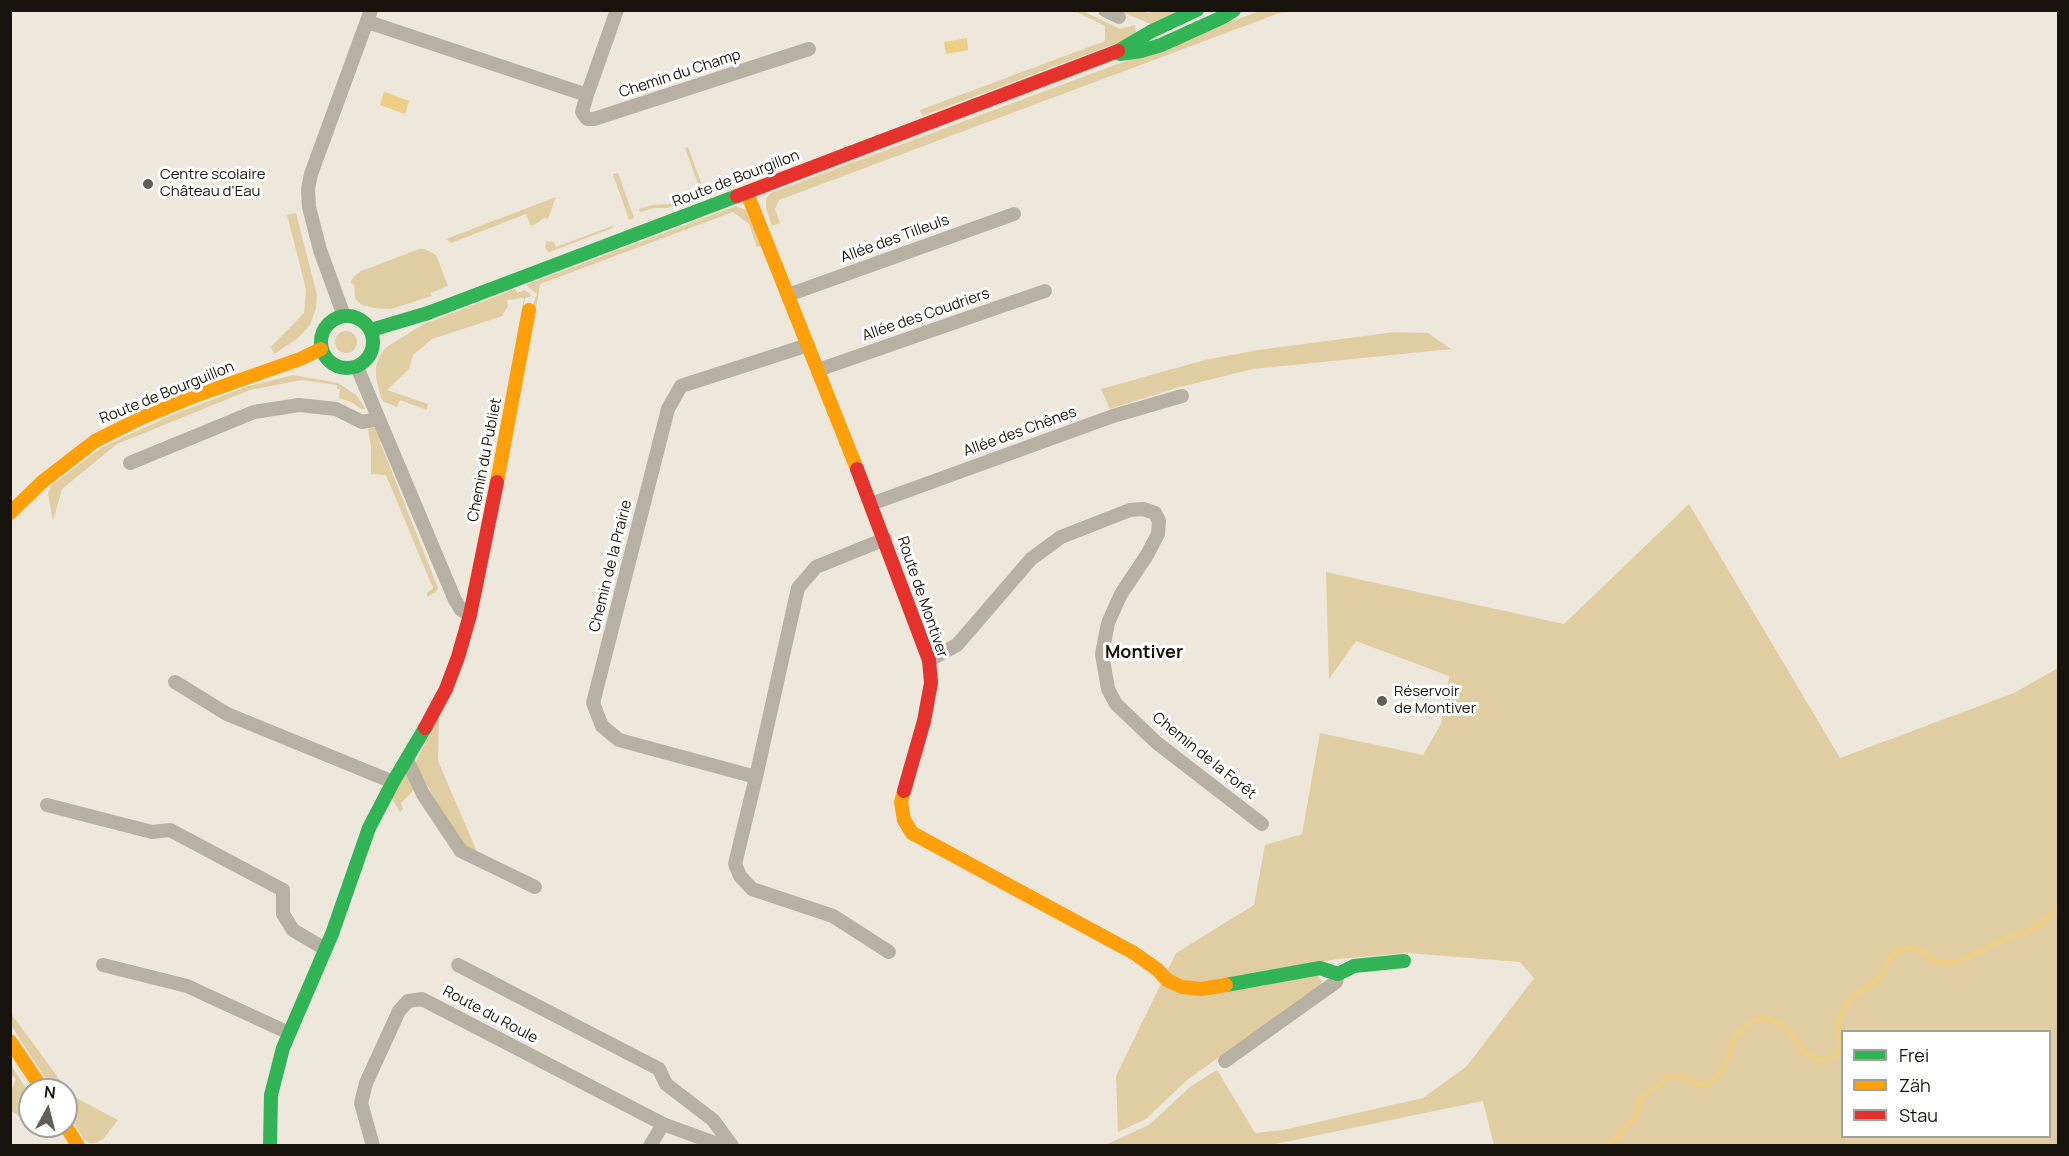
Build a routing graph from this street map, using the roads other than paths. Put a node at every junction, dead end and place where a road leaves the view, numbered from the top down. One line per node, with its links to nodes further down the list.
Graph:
1 (617, 10): 9 (street, Chemin du Champ)
2 (1105, 10): 6 (street)
3 (1197, 10): 8 (street, Route de Bourgillon)
4 (1234, 10): 8 (street, Route de Bourgillon)
5 (369, 16): 9 (street); 15 (street)
6 (1119, 17)
7 (809, 49): 9 (street, Chemin du Champ)
8 (1111, 55): 10 (street, Route de Bourgillon)
9 (587, 94)
10 (747, 193): 13 (street, Route de Montiver); 16 (street, Route de Bourgillon)
11 (1014, 214): 13 (street, Allée des Tilleuls)
12 (1045, 291): 20 (street, Allée des Coudriers)
13 (788, 295): 17 (street, Route de Montiver)
14 (529, 310): 27 (street, Chemin du Publiet)
15 (344, 316): 16 (street); 18 (street)
16 (371, 330): 19 (street)
17 (808, 345): 20 (street, Route de Montiver); 31 (street, Chemin de la Prairie)
18 (321, 349): 19 (street); 25 (street, Route de Bourguillon)
19 (357, 366): 22 (street)
20 (818, 370): 24 (street, Route de Montiver)
21 (1182, 396): 24 (street, Allée des Chênes)
22 (378, 419): 23 (street); 27 (street)
23 (130, 463)
24 (871, 504): 26 (street, Route de Montiver)
25 (10, 513)
26 (885, 539): 28 (street, Route de Montiver); 31 (street)
27 (470, 615): 30 (street, Chemin du Publiet)
28 (929, 660): 34 (street, Chemin de la Forêt); 41 (street, Route de Montiver)
29 (175, 682): 32 (street)
30 (407, 760): 32 (street, Chemin du Publiet); 35 (street)
31 (756, 777): 37 (street)
32 (393, 782): 36 (street, Chemin du Publiet)
33 (47, 805): 36 (street)
34 (1262, 824)
35 (535, 887)
36 (325, 949): 42 (street, Chemin du Publiet)
37 (889, 952)
38 (1404, 962): 41 (street)
39 (103, 965): 42 (street)
40 (458, 965): 51 (street, Route du Roule)
41 (1338, 974): 44 (street)
42 (289, 1033): 47 (street, Chemin du Publiet)
43 (10, 1041): 45 (street)
44 (1225, 1061)
45 (35, 1078)
46 (663, 1124): 48 (street, Route du Roule); 49 (street); 50 (street, Route du Roule)
47 (270, 1146)
48 (373, 1146)
49 (650, 1146)
50 (723, 1146)
51 (732, 1146)

